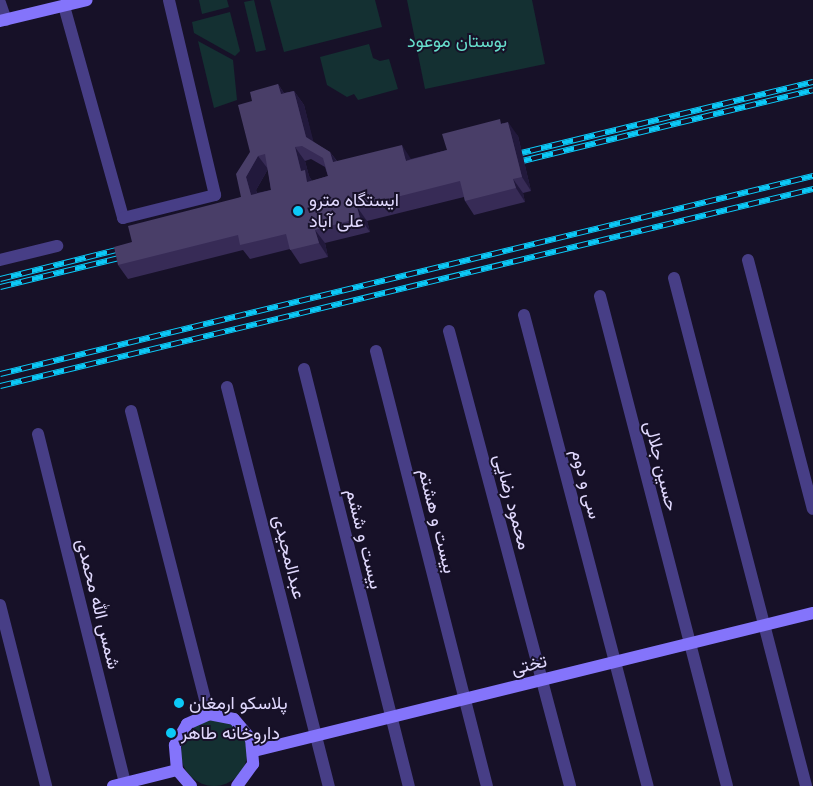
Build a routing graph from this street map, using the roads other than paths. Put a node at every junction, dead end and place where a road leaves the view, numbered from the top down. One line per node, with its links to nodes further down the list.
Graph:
1 (87, 0): 4 (main road)
2 (169, 0): 4 (street)
3 (0, 3): 5 (street)
4 (64, 6): 5 (main road)
5 (3, 21)
6 (56, 246): 7 (street)
7 (1, 256)
8 (748, 260): 18 (street)
9 (674, 278): 21 (street)
10 (600, 296): 22 (street, حسین جلالی)
11 (524, 315): 23 (street, سی و دوم)
12 (449, 331): 24 (street, محمود رضایی)
13 (376, 351): 25 (street, بیست و هشتم)
14 (304, 369): 27 (street, بیست و ششم)
15 (227, 387): 28 (street, عبدالمجیدی)
16 (131, 411): 26 (street)
17 (38, 434): 31 (street, شمس الله محمدی)
18 (813, 509)
19 (0, 605): 32 (street)
20 (813, 613): 21 (main road, تختی)
21 (764, 625): 22 (main road, تختی); 41 (street)
22 (688, 644): 23 (main road, تختی); 40 (street, حسین جلالی)
23 (615, 662): 24 (main road, تختی); 39 (street, سی و دوم)
24 (540, 681): 25 (main road, تختی); 38 (street, محمود رضایی)
25 (465, 699): 27 (main road, تختی); 37 (street, بیست و هشتم)
26 (209, 714): 29 (main road); 30 (main road)
27 (391, 717): 28 (main road, تختی); 36 (street, بیست و ششم)
28 (317, 736): 29 (main road, تختی); 35 (street, عبدالمجیدی)
29 (254, 751): 34 (main road)
30 (177, 770): 31 (main road); 33 (main road)
31 (122, 785)
32 (46, 786)
33 (191, 786)
34 (237, 786)
35 (329, 786)
36 (408, 786)
37 (487, 786)
38 (570, 786)
39 (648, 786)
40 (727, 786)
41 (806, 786)

